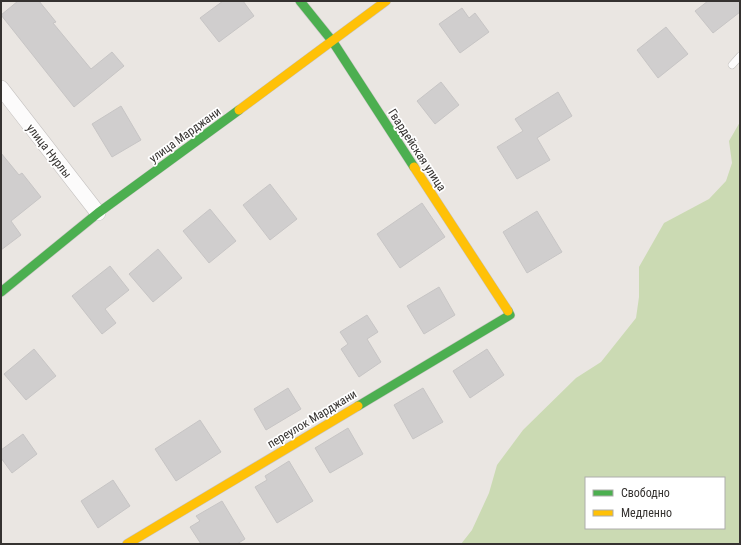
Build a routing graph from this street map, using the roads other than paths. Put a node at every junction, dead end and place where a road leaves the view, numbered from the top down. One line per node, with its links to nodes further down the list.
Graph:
1 (300, 1): 3 (street, Гвардейская улица)
2 (386, 1): 3 (street, улица Марджани)
3 (333, 42): 7 (street, улица Марджани); 9 (street, Гвардейская улица)
4 (740, 56): 5 (lane)
5 (732, 65)
6 (1, 88): 7 (street, улица Нурлы)
7 (98, 213): 8 (street, улица Марджани)
8 (1, 292)
9 (510, 315): 10 (street, переулок Марджани)
10 (127, 544)

